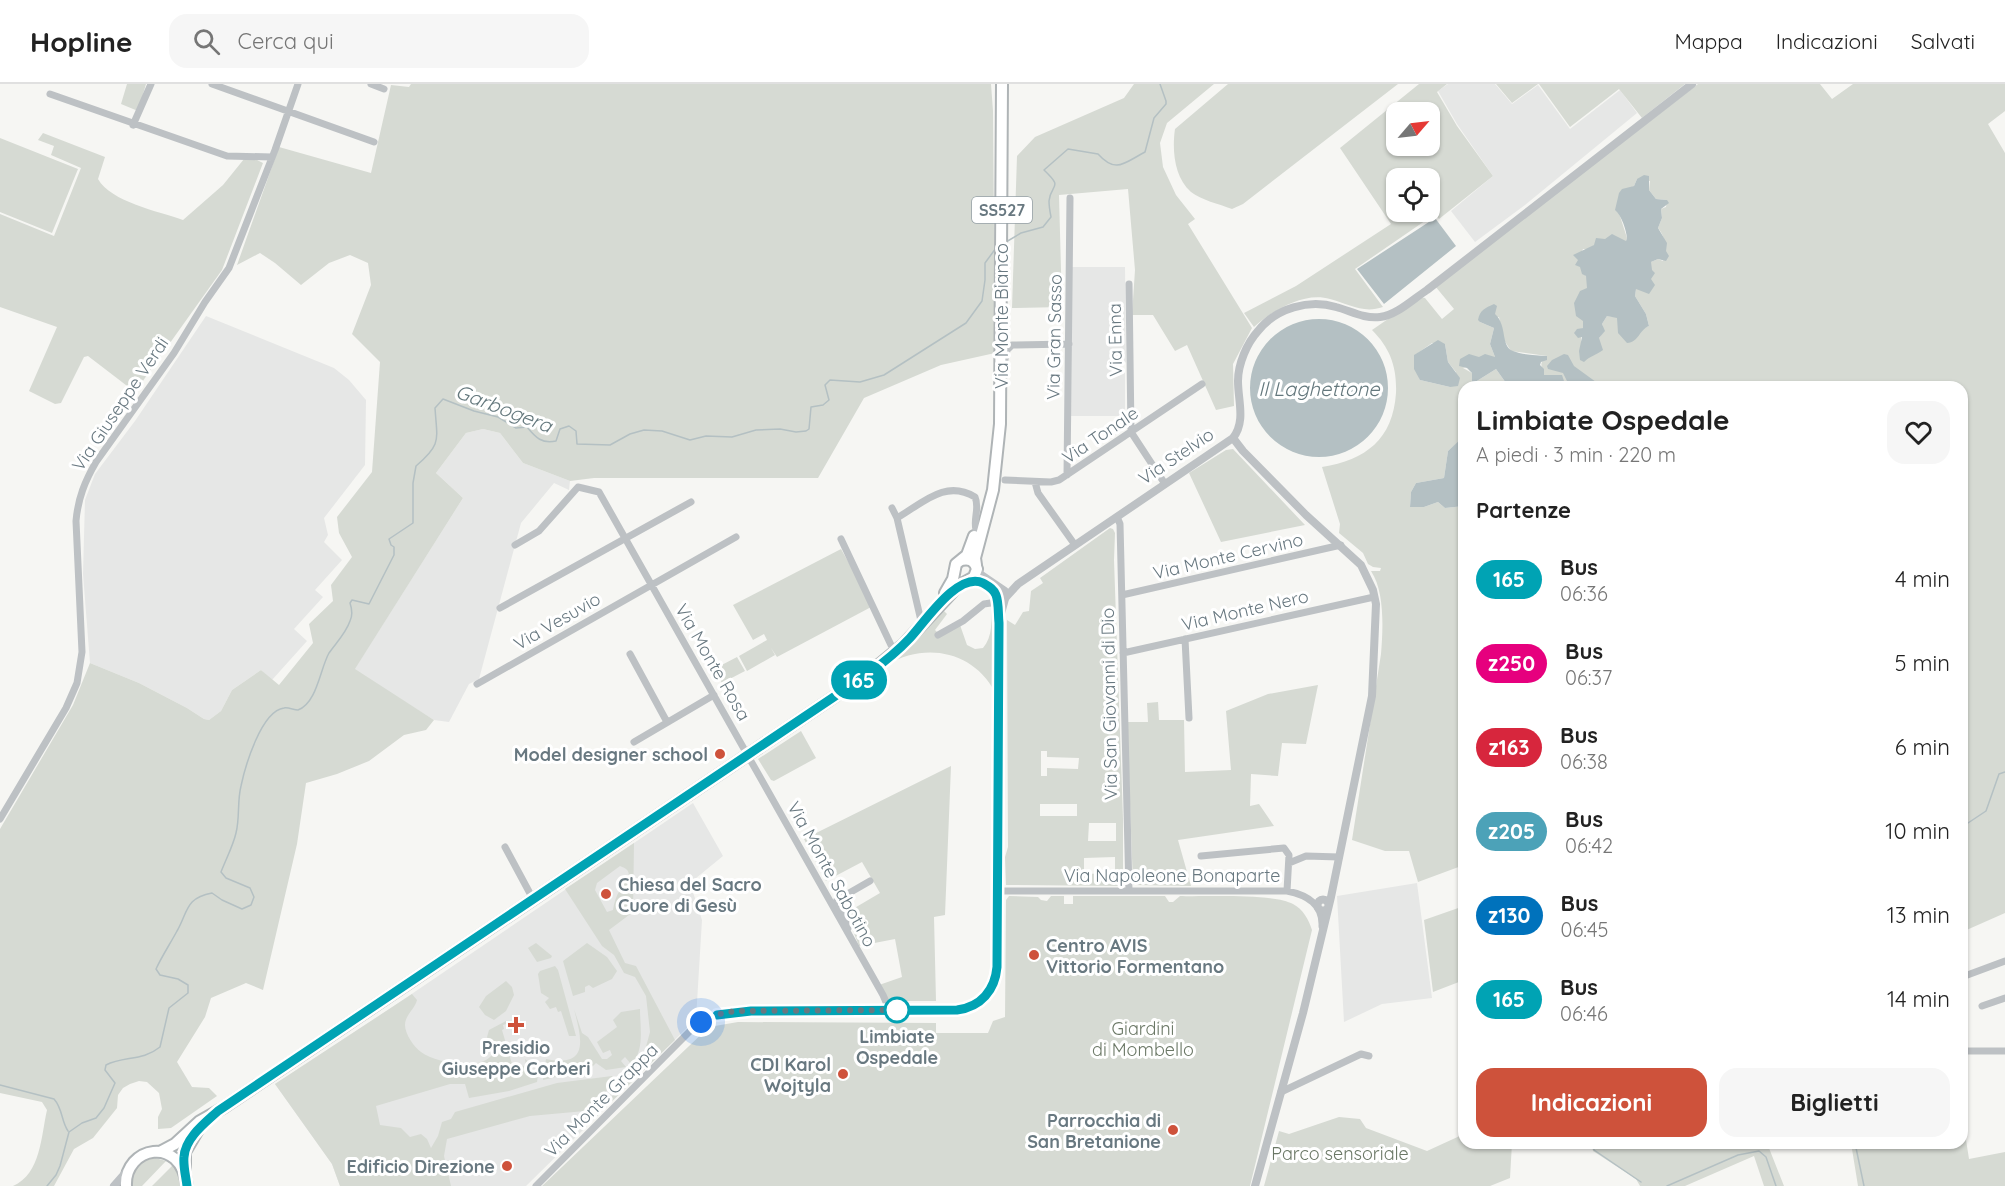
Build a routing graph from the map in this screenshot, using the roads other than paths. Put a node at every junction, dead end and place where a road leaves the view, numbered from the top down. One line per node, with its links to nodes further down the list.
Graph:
1 (151, 84): 10 (street)
2 (212, 84): 9 (street)
3 (298, 84): 9 (street, Via Giuseppe Verdi)
4 (371, 84): 7 (street)
5 (1002, 84): 16 (main road, Via Monte Bianco / SS527)
6 (1692, 84): 19 (street, Via Stelvio)
7 (384, 89)
8 (50, 94): 10 (street)
9 (288, 111): 11 (street); 12 (street, Via Giuseppe Verdi)
10 (134, 125): 12 (street)
11 (374, 142)
12 (272, 157): 60 (street, Via Giuseppe Verdi)
13 (1070, 198): 15 (street, Via Gran Sasso)
14 (1129, 284): 18 (street, Via Enna)
15 (1069, 344): 16 (street); 20 (street, Via Gran Sasso)
16 (1001, 370): 21 (main road, Via Monte Bianco)
17 (1202, 384): 18 (street, Via Tonale)
18 (1131, 432): 20 (street, Via Tonale); 23 (street)
19 (1233, 438): 23 (street, Via Stelvio); 34 (street)
20 (1067, 475): 22 (street, Via Tonale)
21 (1000, 478): 22 (street, Via Tonale); 28 (main road, Via Monte Bianco); 36 (main road, Via Monte Bianco)
22 (1035, 482): 33 (street)
23 (1165, 484): 26 (street, Via Stelvio)
24 (691, 502): 29 (street)
25 (892, 508): 27 (street)
26 (1117, 517): 33 (street, Via Stelvio); 42 (street, Via San Giovanni di Dio)
27 (897, 518): 28 (street); 43 (street)
28 (976, 530): 35 (main road, Via Monte Bianco)
29 (625, 537): 32 (street, Via Monte Rosa); 40 (street, Via Monte Rosa); 47 (street)
30 (736, 537): 40 (street)
31 (841, 539): 51 (street)
32 (515, 545)
33 (1075, 545): 39 (street, Via Stelvio)
34 (1341, 545): 42 (street, Via Monte Cervino); 44 (street)
35 (962, 560): 36 (main road); 37 (main road)
36 (976, 566): 38 (main road); 41 (street)
37 (955, 571): 38 (main road); 46 (main road)
38 (968, 581): 45 (street); 46 (main road)
39 (1018, 584): 41 (street); 45 (street, Via Stelvio)
40 (652, 585): 54 (street, Via Vesuvio); 55 (street, Via Monte Rosa)
41 (997, 585): 45 (street)
42 (1122, 595): 52 (street, Via San Giovanni di Dio)
43 (915, 596): 46 (street); 48 (street)
44 (1374, 597): 50 (street, Via Monte Nero); 63 (street)
45 (1000, 598): 49 (street); 66 (street, Via Monte Grappa)
46 (940, 604): 48 (main road)
47 (500, 608)
48 (922, 625): 51 (main road)
49 (938, 635)
50 (1185, 639): 52 (street, Via Monte Nero); 56 (street)
51 (897, 651): 59 (main road)
52 (1123, 653): 67 (street, Via San Giovanni di Dio)
53 (630, 654): 57 (street)
54 (477, 684)
55 (714, 695): 57 (street); 59 (street, Via Monte Rosa)
56 (1189, 718)
57 (668, 722): 58 (street)
58 (634, 742)
59 (747, 754): 69 (main road); 73 (street, Via Monte Sabotino)
60 (0, 819)
61 (505, 847): 69 (street)
62 (1201, 856): 64 (street)
63 (1339, 856): 64 (street); 70 (street)
64 (1289, 863): 68 (street)
65 (870, 881): 73 (street)
66 (998, 891): 67 (street, Via Napoleone Bonaparte); 78 (street, Via Monte Grappa)
67 (1129, 891): 68 (street, Via Napoleone Bonaparte)
68 (1287, 891): 71 (street, Via Napoleone Bonaparte)
69 (533, 899): 83 (main road)
70 (1328, 906): 71 (street); 72 (street)
71 (1318, 908): 72 (street)
72 (1321, 931): 82 (street)
73 (850, 937): 78 (street, Via Monte Sabotino)
74 (2005, 961): 75 (street)
75 (1968, 975)
76 (2005, 998): 77 (street)
77 (1982, 1006)
78 (886, 1010): 90 (street, Via Monte Grappa)
79 (1968, 1051): 80 (street)
80 (2005, 1052)
81 (1369, 1056): 82 (street)
82 (1281, 1092): 91 (street)
83 (218, 1111): 84 (main road); 86 (main road)
84 (160, 1152): 85 (main road); 86 (main road)
85 (129, 1169): 87 (street); 88 (main road)
86 (186, 1174): 89 (main road)
87 (114, 1186)
88 (126, 1186)
89 (187, 1186)
90 (536, 1186)
91 (1256, 1186)

